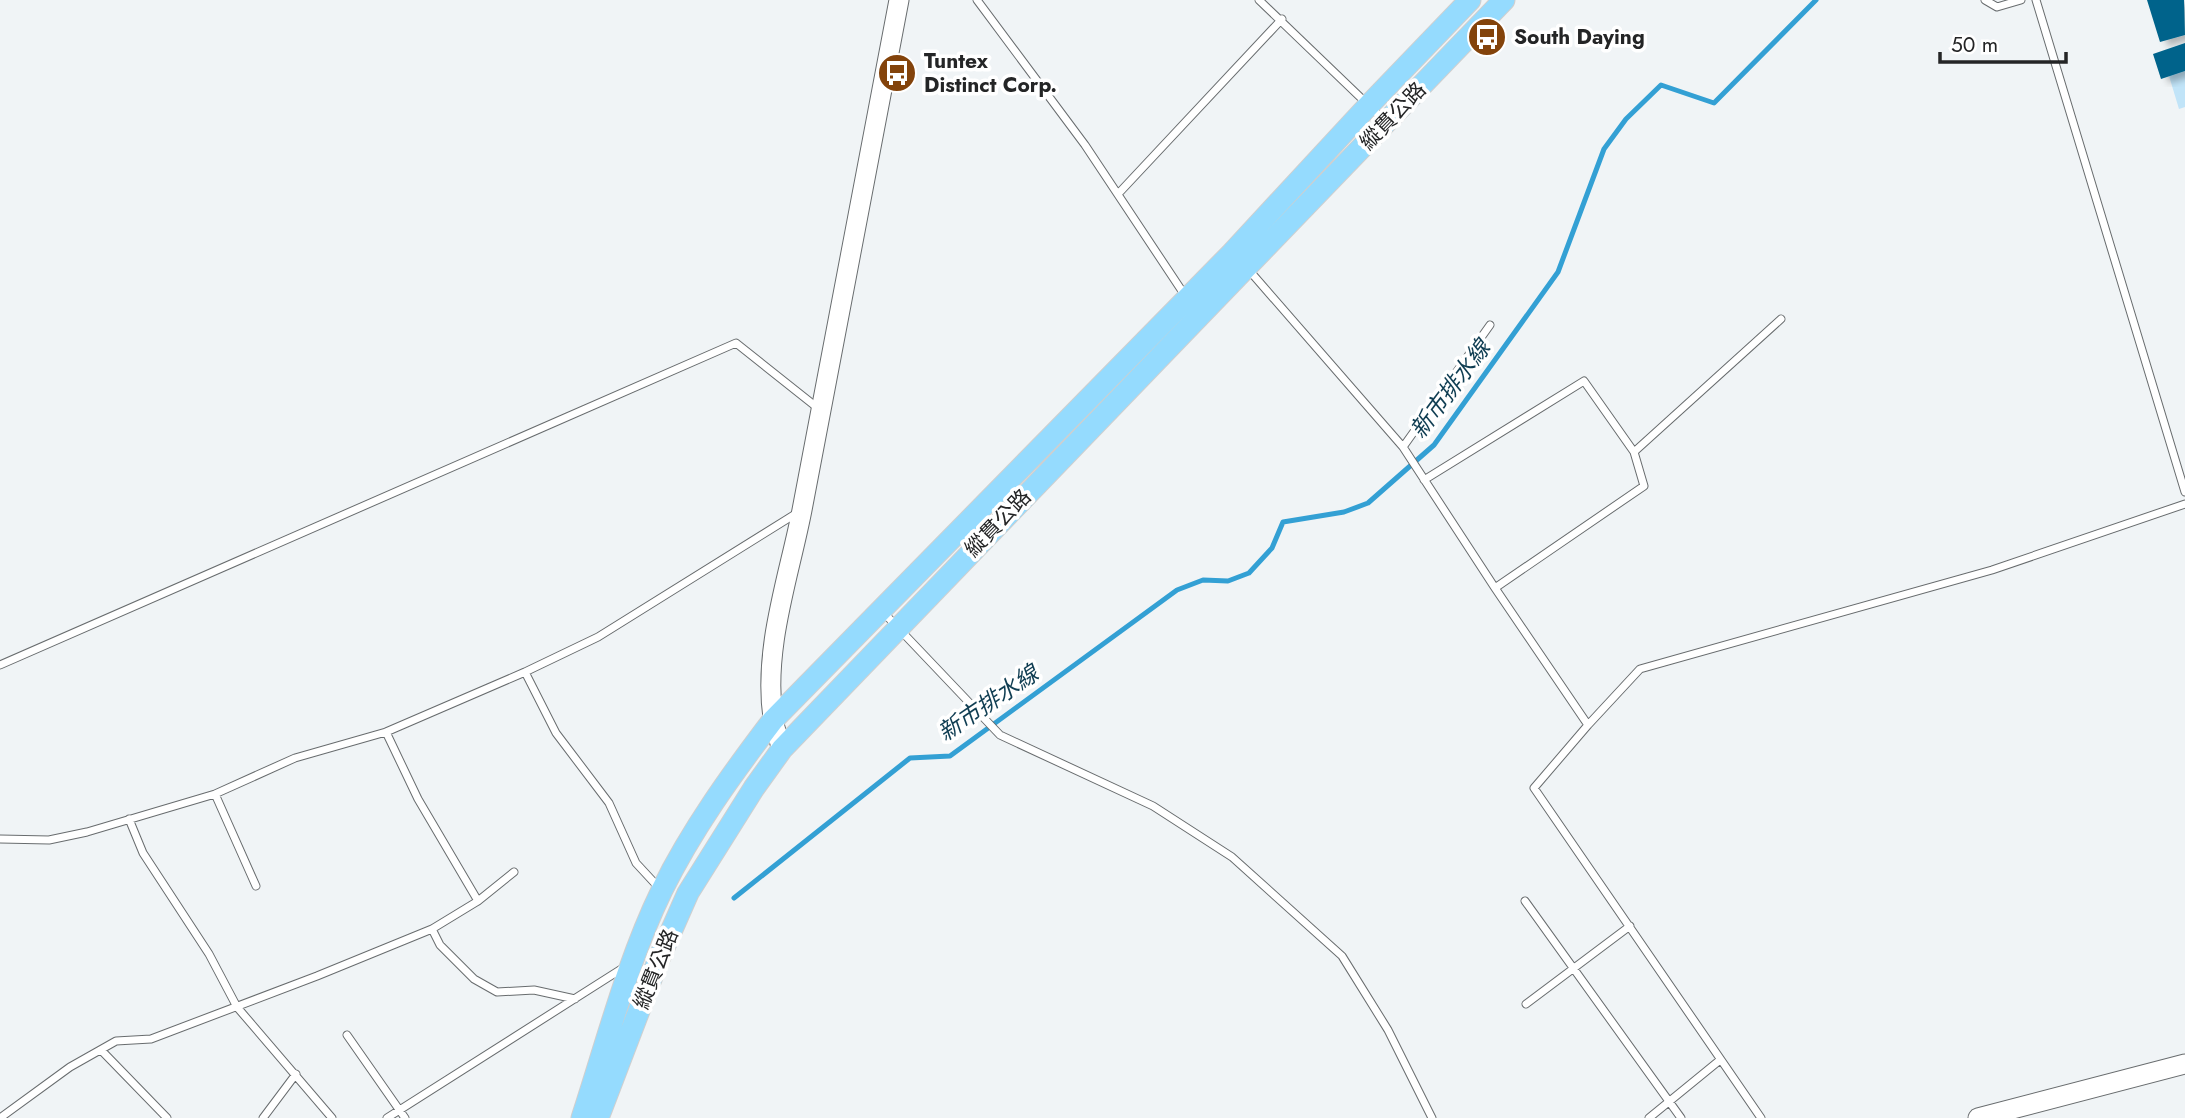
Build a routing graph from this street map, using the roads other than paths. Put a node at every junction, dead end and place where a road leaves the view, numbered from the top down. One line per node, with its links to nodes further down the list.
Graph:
1 (899, 0): 18 (street)
2 (977, 0): 12 (lane)
3 (1259, 0): 9 (lane)
4 (1470, 0): 10 (main road, 縱貫公路)
5 (1504, 0): 11 (main road, 縱貫公路)
6 (1985, 0): 7 (lane)
7 (2021, 0)
8 (2036, 0): 22 (lane)
9 (1282, 19): 10 (lane); 12 (lane)
10 (1369, 105): 11 (lane); 13 (main road, 縱貫公路)
11 (1386, 122): 14 (main road, 縱貫公路)
12 (1118, 194): 15 (lane)
13 (1232, 253): 14 (lane); 15 (main road, 縱貫公路)
14 (1247, 268): 19 (lane); 27 (main road, 縱貫公路)
15 (1186, 298): 26 (main road, 縱貫公路)
16 (1781, 319): 20 (lane)
17 (1490, 325): 19 (lane)
18 (819, 409): 24 (street); 28 (lane)
19 (1403, 447): 21 (lane)
20 (1634, 452): 21 (lane); 25 (lane)
21 (1424, 480): 25 (lane)
22 (2185, 492)
23 (2185, 504): 31 (lane)
24 (801, 510): 29 (lane); 30 (street)
25 (1495, 588): 31 (lane)
26 (881, 610): 27 (lane); 30 (main road, 縱貫公路)
27 (897, 627): 33 (main road, 縱貫公路); 63 (lane)
28 (0, 665)
29 (525, 672): 32 (lane); 39 (lane)
30 (773, 720): 33 (street); 39 (main road, 縱貫公路)
31 (1588, 724): 42 (lane)
32 (386, 732): 34 (lane); 40 (lane)
33 (782, 749): 57 (main road, 縱貫公路)
34 (215, 794): 35 (lane); 38 (lane)
35 (129, 819): 36 (lane); 48 (lane)
36 (0, 839)
37 (514, 872): 40 (lane)
38 (256, 887)
39 (662, 891): 44 (main road, 縱貫公路)
40 (478, 901): 43 (lane)
41 (1525, 901): 45 (lane)
42 (1630, 926): 45 (lane); 51 (lane)
43 (432, 929): 46 (lane); 48 (lane)
44 (634, 961): 46 (lane); 57 (main road, 縱貫公路)
45 (1572, 970): 47 (lane); 54 (lane)
46 (575, 999): 55 (lane)
47 (1526, 1004)
48 (237, 1007): 50 (lane); 53 (lane)
49 (347, 1035): 55 (lane)
50 (101, 1050): 56 (lane); 58 (lane)
51 (1720, 1060): 54 (lane); 66 (lane)
52 (2185, 1064): 67 (street)
53 (296, 1074): 59 (lane); 60 (lane)
54 (1670, 1102): 64 (lane); 65 (lane)
55 (398, 1110): 61 (lane); 62 (lane)
56 (162, 1116)
57 (593, 1117)
58 (0, 1118)
59 (263, 1118)
60 (332, 1118)
61 (387, 1118)
62 (405, 1118)
63 (1432, 1118)
64 (1649, 1118)
65 (1681, 1118)
66 (1761, 1118)
67 (1978, 1118)

